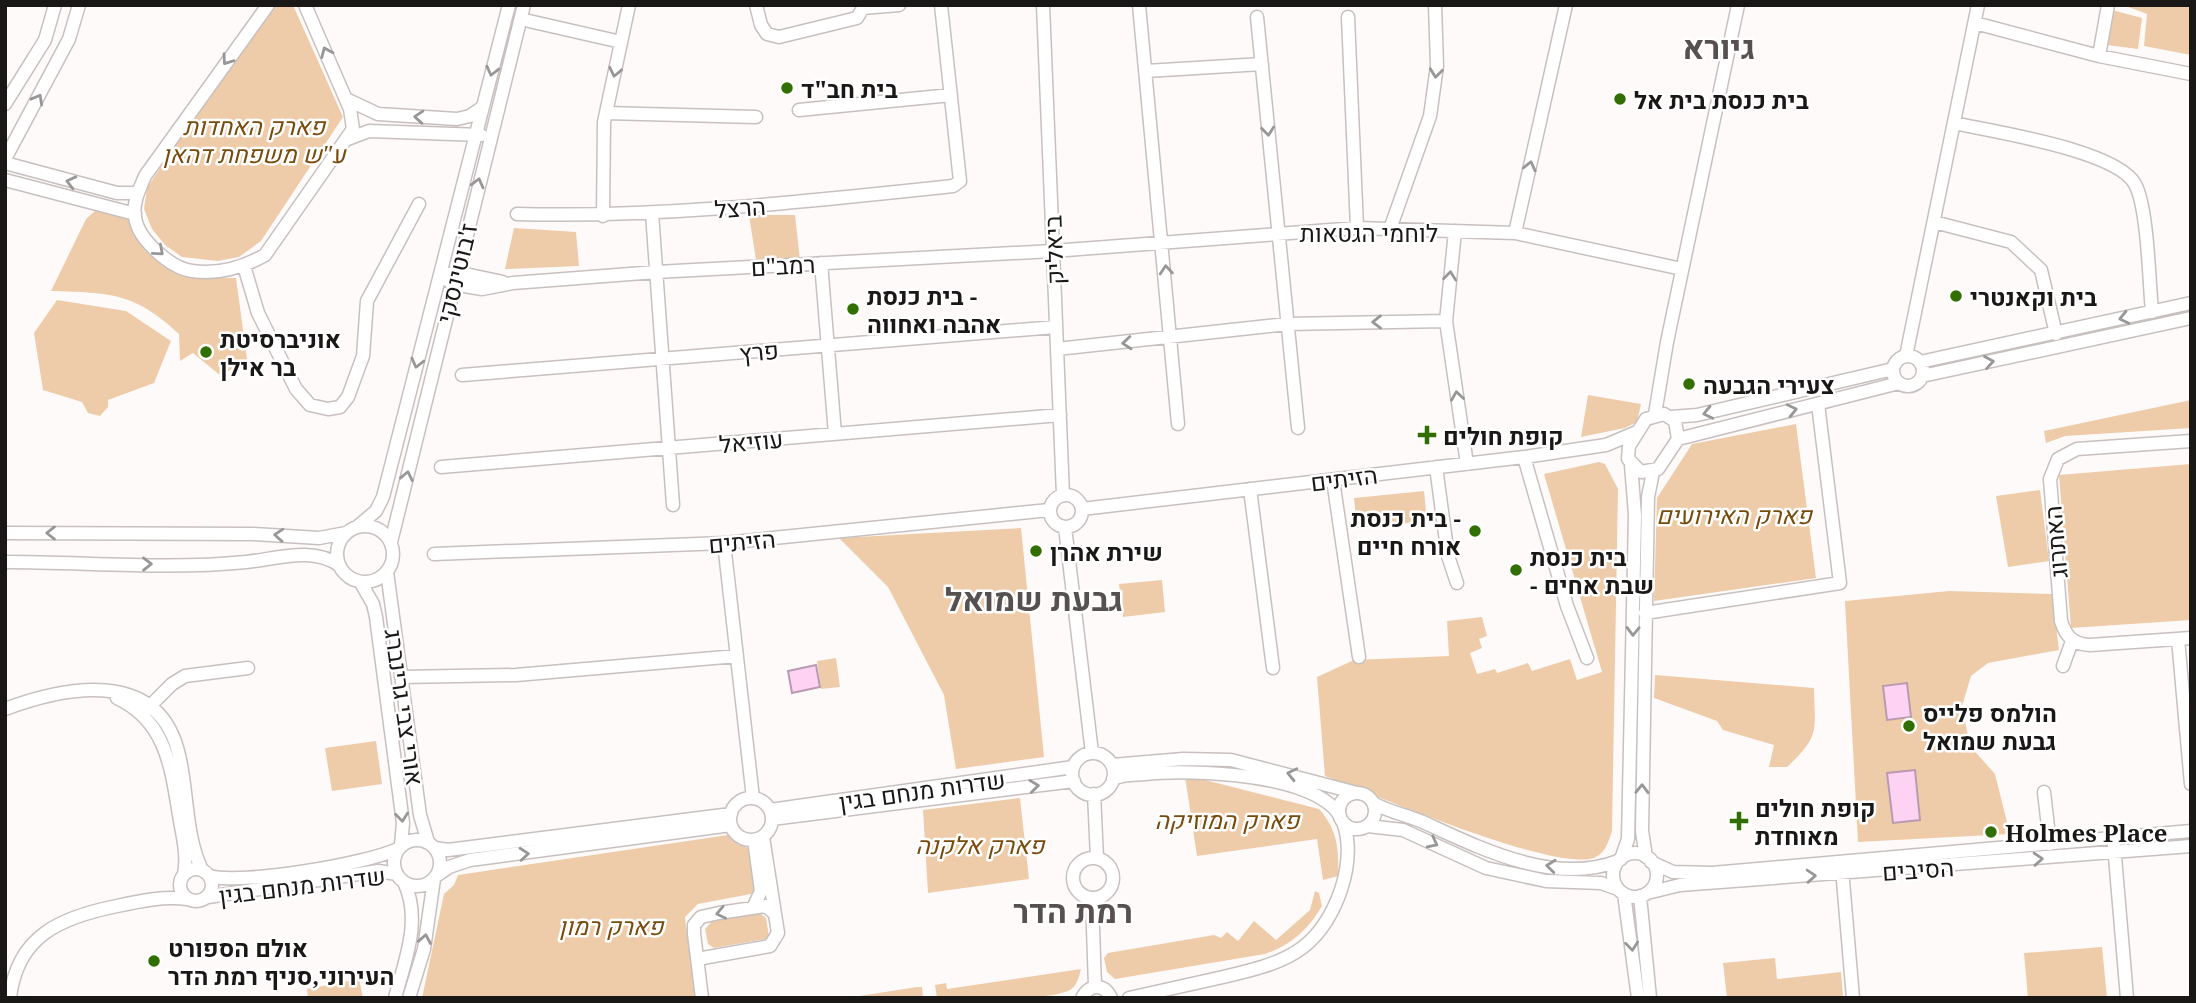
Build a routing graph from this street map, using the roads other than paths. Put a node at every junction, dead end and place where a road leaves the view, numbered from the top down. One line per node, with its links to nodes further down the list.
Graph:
1 (55, 5): 30 (street)
2 (79, 5): 41 (street, one-way to 2)
3 (268, 5): 45 (street, one-way to 45)
4 (305, 5): 29 (street, one-way to 4)
5 (509, 5): 31 (street, ז'בוטינסקי, one-way to 31)
6 (524, 5): 36 (street, ז'בוטינסקי)
7 (629, 5): 23 (street)
8 (756, 5): 18 (street)
9 (899, 5): 18 (street)
10 (941, 5): 28 (street)
11 (1043, 5): 58 (street, ביאליק)
12 (1139, 5): 26 (street)
13 (1435, 5): 53 (street, one-way to 53)
14 (1566, 5): 56 (street, one-way to 14)
15 (1738, 5): 61 (street)
16 (1978, 5): 22 (street)
17 (2108, 5): 24 (street)
18 (863, 7)
19 (1257, 17): 25 (street)
20 (1348, 17): 52 (street)
21 (529, 21): 23 (street)
22 (1975, 23): 24 (street); 35 (street)
23 (621, 42): 33 (street, one-way to 33)
24 (2099, 56): 27 (street)
25 (1262, 64): 26 (street); 55 (street, one-way to 55)
26 (1146, 71): 57 (street)
27 (2191, 74)
28 (951, 94): 32 (street); 47 (street, הרצל)
29 (346, 98): 31 (street, one-way to 29); 39 (street)
30 (5, 104)
31 (483, 107): 38 (street, ז'בוטינסקי)
32 (799, 110)
33 (606, 113): 34 (street); 50 (street)
34 (756, 117)
35 (1954, 123): 51 (street); 66 (street)
36 (492, 130): 38 (street); 64 (street, ז'בוטינסקי, one-way to 36)
37 (446, 135): 38 (street); 39 (street); 40 (street)
38 (475, 137): 40 (street, ז'בוטינסקי)
39 (348, 140): 60 (street)
40 (469, 160): 63 (street, ז'בוטינסקי)
41 (5, 161): 45 (street, one-way to 41)
42 (5, 180): 43 (street)
43 (19, 185): 44 (street); 48 (street)
44 (5, 188)
45 (138, 193): 48 (street)
46 (419, 204): 60 (street)
47 (652, 213): 50 (street, הרצל); 62 (street)
48 (135, 214): 60 (street, one-way to 60)
49 (517, 214): 50 (street, הרצל)
50 (603, 216)
51 (1934, 222): 71 (street); 75 (street)
52 (1357, 229): 53 (street, לוחמי הגטאות); 55 (street, לוחמי הגטאות)
53 (1390, 229): 54 (street, לוחמי הגטאות)
54 (1455, 231): 56 (street, לוחמי הגטאות); 68 (street, one-way to 54)
55 (1279, 233): 57 (street, לוחמי הגטאות); 69 (street)
56 (1515, 233): 61 (street, לוחמי הגטאות)
57 (1163, 240): 58 (street, לוחמי הגטאות); 72 (street, one-way to 57)
58 (1053, 251): 59 (street, רמב"ם); 70 (street, ביאליק)
59 (821, 263): 62 (street, רמב"ם); 73 (street)
60 (244, 266)
61 (1682, 269): 83 (street)
62 (656, 272): 64 (street, רמב"ם); 76 (street)
63 (440, 275): 64 (street, רמב"ם); 107 (street, ז'בוטינסקי, one-way to 107)
64 (454, 278): 109 (street, ז'בוטינסקי, one-way to 64)
65 (2191, 303): 66 (street)
66 (2152, 312): 71 (street, one-way to 71)
67 (2191, 318): 80 (street, one-way to 67)
68 (1446, 321): 69 (street, one-way to 69); 96 (street, one-way to 68)
69 (1287, 324): 72 (street); 87 (street)
70 (1056, 327): 73 (street, פרץ); 74 (street, ביאליק)
71 (2056, 334): 77 (street)
72 (1172, 338): 74 (street, one-way to 74); 86 (street)
73 (827, 346): 76 (street, פרץ); 89 (street)
74 (1057, 349): 84 (street, ביאליק)
75 (1906, 356): 77 (street); 78 (street)
76 (662, 359): 79 (street, פרץ); 93 (street)
77 (1920, 362): 80 (street)
78 (1893, 369): 81 (street); 85 (street, one-way to 85)
79 (462, 375)
80 (1922, 376): 81 (street)
81 (1899, 383): 82 (street)
82 (1818, 404): 90 (street, one-way to 82); 117 (street)
83 (1655, 414): 85 (street); 88 (street)
84 (1060, 415): 89 (street, עוזיאל); 102 (street, ביאליק)
85 (1671, 417): 90 (street)
86 (1178, 424)
87 (1298, 428)
88 (1637, 432): 92 (street, הזיתים); 95 (street)
89 (835, 434): 93 (street, עוזיאל)
90 (1678, 439): 99 (street)
91 (2191, 440): 119 (street, האתרוג)
92 (1606, 445): 94 (street, הזיתים); 95 (street, הזיתים)
93 (669, 448): 97 (street, עוזיאל); 103 (street)
94 (1524, 457): 96 (street, הזיתים); 122 (street)
95 (1629, 458): 99 (street); 154 (street, one-way to 154)
96 (1466, 464): 98 (street, הזיתים)
97 (442, 467)
98 (1436, 467): 100 (street, הזיתים); 116 (street)
99 (1653, 472): 117 (street)
100 (1333, 480): 101 (street, הזיתים); 121 (street)
101 (1250, 489): 104 (street, הזיתים); 125 (street)
102 (1063, 495): 104 (street); 105 (street)
103 (673, 505)
104 (1082, 509): 106 (street)
105 (1049, 510): 106 (street); 110 (street, הזיתים)
106 (1065, 527): 129 (street)
107 (351, 530): 108 (street, one-way to 108); 109 (street); 113 (street)
108 (5, 533)
109 (391, 542): 114 (street)
110 (724, 543): 111 (street, הזיתים); 120 (street)
111 (434, 554)
112 (5, 562): 113 (street, one-way to 113)
113 (340, 566): 115 (street)
114 (387, 572): 115 (street); 126 (street, אורי צבי גרינברג)
115 (361, 583): 150 (street, אורי צבי גרינברג, one-way to 150)
116 (1457, 583)
117 (1645, 614): 153 (street, one-way to 117)
118 (2184, 639): 119 (street); 134 (street)
119 (2072, 641): 123 (street)
120 (737, 656): 126 (street); 138 (street)
121 (1359, 657)
122 (1587, 658)
123 (2063, 666)
124 (248, 668): 128 (street)
125 (1273, 668)
126 (401, 677): 148 (street, אורי צבי גרינברג)
127 (5, 709): 128 (street)
128 (146, 711): 157 (street); 158 (street)
129 (1092, 753): 130 (street); 131 (street)
130 (1112, 765): 132 (street); 136 (street, one-way to 130)
131 (1073, 767): 133 (street); 140 (street, שדרות מנחם בגין)
132 (1113, 779): 137 (street); 142 (street)
133 (1074, 781): 137 (street); 140 (street, שדרות מנחם בגין, one-way to 133)
134 (2191, 784)
135 (2044, 792): 147 (street)
136 (1357, 793): 139 (street); 142 (street)
137 (1094, 794): 152 (street)
138 (753, 798): 140 (street); 141 (street)
139 (1373, 803): 143 (street); 154 (street, one-way to 139)
140 (771, 815): 145 (street)
141 (731, 819): 145 (street); 148 (street); 160 (street, one-way to 141)
142 (1342, 819): 143 (street); 155 (street)
143 (1365, 827): 155 (street); 161 (street, one-way to 161)
144 (2191, 831): 146 (street, הסיבים)
145 (758, 838): 167 (street); 168 (street)
146 (2114, 838): 147 (street, הסיבים); 151 (street)
147 (2050, 844): 156 (street, הסיבים)
148 (432, 845): 150 (street); 160 (street)
149 (2191, 846): 151 (street, הסיבים)
150 (400, 847): 157 (street, שדרות מנחם בגין); 159 (street)
151 (2115, 853): 156 (street, הסיבים, one-way to 151); 181 (street)
152 (1097, 858): 164 (street); 164 (street)
153 (1649, 859): 154 (street); 156 (street, הסיבים); 162 (street)
154 (1619, 860): 161 (street)
155 (1348, 862): 177 (street)
156 (1842, 868): 162 (street, הסיבים, one-way to 156); 180 (street)
157 (205, 873): 158 (street); 163 (street)
158 (183, 877): 165 (street); 166 (street)
159 (400, 878): 160 (street); 163 (street, שדרות מנחם בגין); 172 (street)
160 (435, 878): 173 (street, one-way to 160)
161 (1621, 892): 162 (street); 178 (street, one-way to 178)
162 (1643, 895): 179 (street)
163 (208, 897): 165 (street)
164 (1092, 898): 170 (street)
165 (187, 899): 166 (street)
166 (146, 900): 171 (street)
167 (754, 906): 168 (street); 169 (street, one-way to 169)
168 (775, 914): 169 (street)
169 (697, 959): 174 (street)
170 (1096, 986): 175 (street); 176 (street)
171 (10, 998)
172 (395, 998)
173 (409, 998)
174 (702, 998)
175 (1082, 998)
176 (1111, 998)
177 (1129, 998)
178 (1638, 998)
179 (1650, 998)
180 (1853, 998)
181 (2127, 998)

